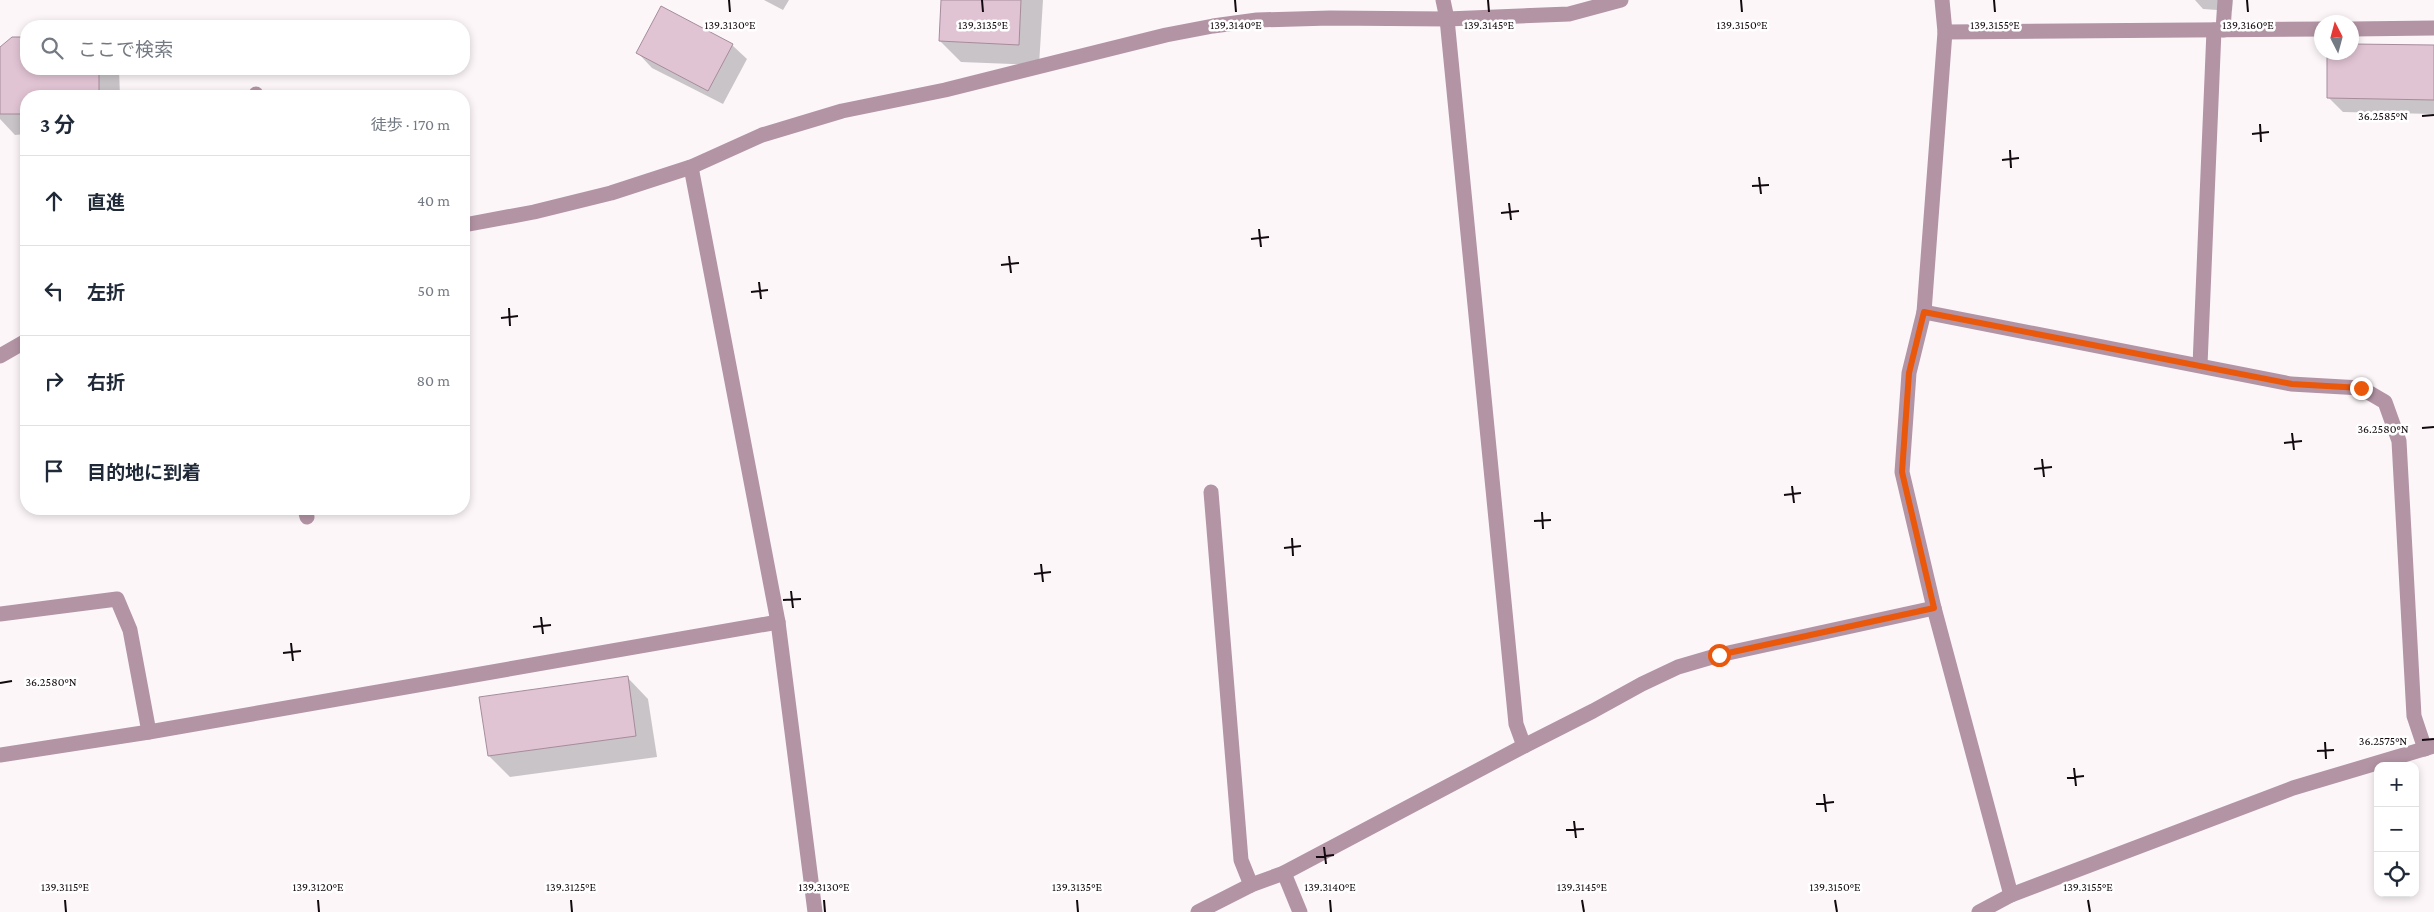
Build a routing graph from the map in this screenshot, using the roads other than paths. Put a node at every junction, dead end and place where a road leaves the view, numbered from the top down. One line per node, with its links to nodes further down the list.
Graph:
1 (1444, 0): 5 (street)
2 (1621, 0): 5 (street)
3 (1942, 0): 10 (street)
4 (2225, 0): 9 (street)
5 (1447, 19): 11 (street); 22 (street)
6 (2434, 28): 8 (street)
7 (2314, 29): 9 (street)
8 (2359, 29)
9 (2219, 30): 10 (street); 16 (street)
10 (1946, 32): 13 (street)
11 (691, 167): 12 (street); 20 (street)
12 (470, 224)
13 (1924, 312): 16 (street); 18 (street)
14 (20, 344): 15 (street)
15 (0, 356)
16 (2200, 365): 23 (street)
17 (1211, 492): 26 (street)
18 (1934, 608): 22 (street); 27 (street)
19 (0, 614): 21 (street)
20 (778, 622): 21 (street); 28 (street)
21 (149, 732): 24 (street)
22 (1524, 746): 25 (street)
23 (2430, 748): 27 (street)
24 (0, 755)
25 (1284, 872): 26 (street); 30 (street)
26 (1250, 885): 29 (street)
27 (2011, 895): 31 (street)
28 (815, 912)
29 (1198, 912)
30 (1300, 912)
31 (1979, 912)

